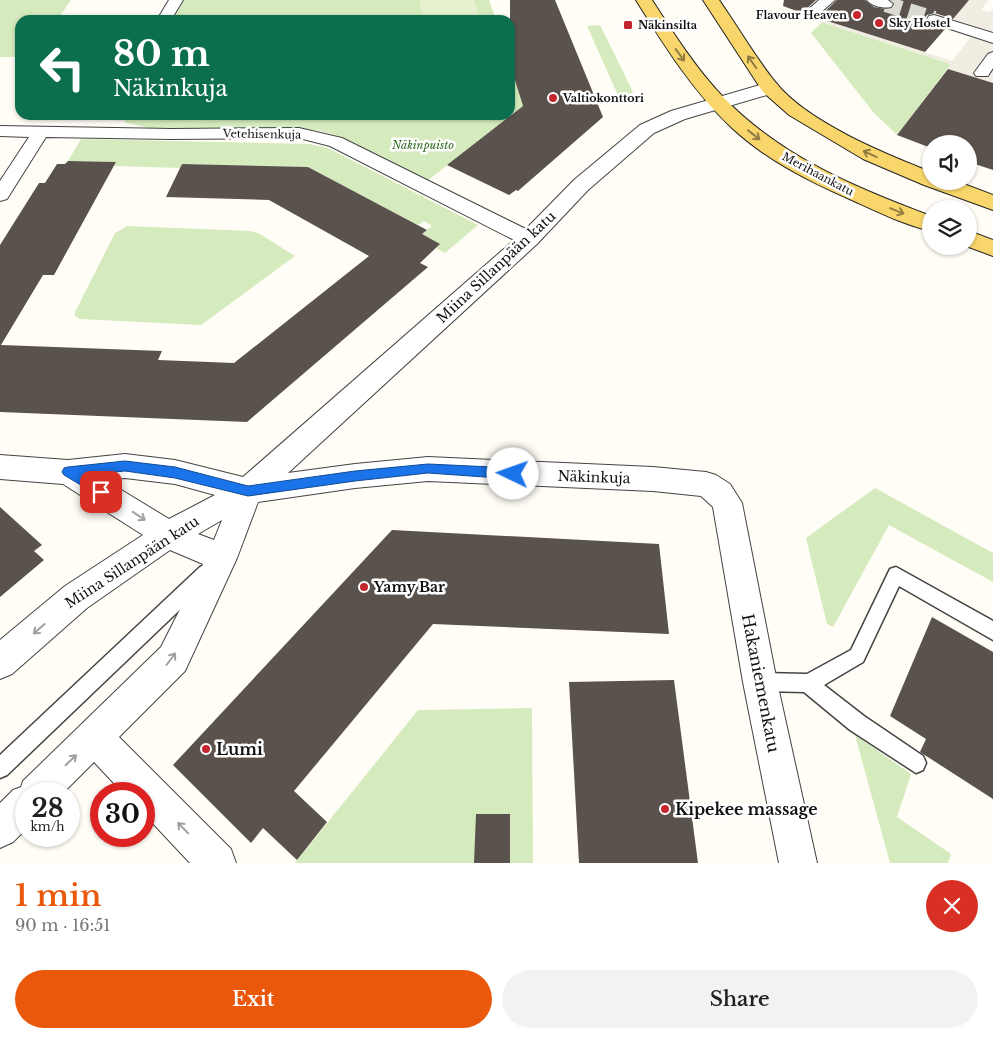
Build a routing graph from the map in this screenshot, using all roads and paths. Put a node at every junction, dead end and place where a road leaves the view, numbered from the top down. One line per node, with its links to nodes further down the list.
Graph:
1 (176, 0): 5 (street)
2 (644, 0): 13 (main road, Merihaankatu, one-way to 13)
3 (711, 0): 12 (main road, one-way to 3)
4 (828, 0): 6 (street)
5 (167, 15)
6 (806, 17)
7 (934, 19): 9 (street)
8 (993, 19): 9 (street)
9 (987, 36)
10 (993, 57): 11 (street)
11 (982, 73)
12 (770, 88): 13 (street, Miina Sillanpään katu); 20 (main road, one-way to 12)
13 (717, 102): 24 (main road, Merihaankatu, one-way to 24); 25 (street, Miina Sillanpään katu)
14 (101, 120): 18 (street)
15 (193, 123): 19 (street)
16 (0, 131): 17 (street, Vetehisenkuja)
17 (41, 132): 18 (street, Vetehisenkuja); 22 (street)
18 (93, 132): 19 (street, Vetehisenkuja)
19 (172, 134): 25 (street, Vetehisenkuja)
20 (922, 176)
21 (958, 190): 23 (main road)
22 (0, 195)
23 (993, 203)
24 (922, 220)
25 (530, 239): 30 (street, Miina Sillanpään katu)
26 (977, 242): 27 (main road)
27 (993, 248)
28 (0, 467): 29 (street, Näkinkuja)
29 (68, 472): 30 (street, Näkinkuja); 32 (street, Näkinkuja, one-way to 32)
30 (248, 491): 31 (street, Näkinkuja); 32 (street, Miina Sillanpään katu); 33 (street, Miina Sillanpään katu)
31 (727, 503): 36 (street, Hakaniemenkatu)
32 (168, 535): 33 (street, Näkinkuja); 35 (street, Miina Sillanpään katu, one-way to 35)
33 (222, 558): 38 (street, Miina Sillanpään katu, one-way to 33); 40 (lane)
34 (993, 631): 37 (lane)
35 (0, 662)
36 (760, 682): 37 (lane); 45 (street, Hakaniemenkatu)
37 (807, 683): 39 (lane)
38 (94, 737): 41 (street, Miina Sillanpään katu, one-way to 38); 44 (street, one-way to 38)
39 (916, 763)
40 (0, 768)
41 (48, 782)
42 (15, 814): 43 (street)
43 (0, 829)
44 (217, 863)
45 (798, 863)

